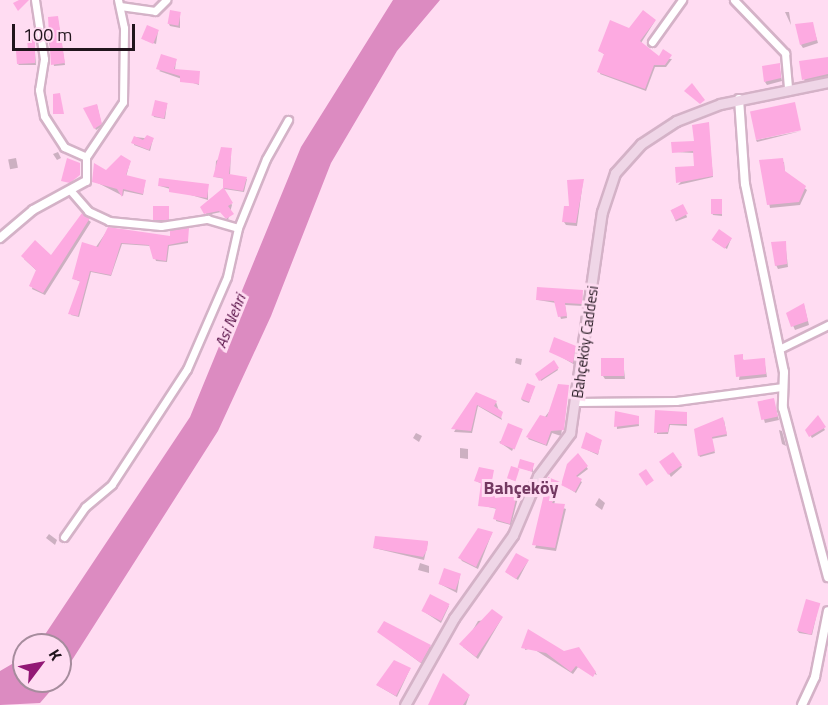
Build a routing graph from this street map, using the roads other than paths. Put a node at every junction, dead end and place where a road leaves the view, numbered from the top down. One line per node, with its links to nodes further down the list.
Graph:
1 (35, 0): 11 (street)
2 (166, 0): 5 (street)
3 (682, 0): 6 (street)
4 (734, 0): 8 (street)
5 (119, 3): 11 (street)
6 (652, 42)
7 (828, 82): 8 (main road, Bahçeköy Caddesi)
8 (788, 91): 9 (main road, Bahçeköy Caddesi)
9 (739, 99): 17 (street); 19 (main road, Bahçeköy Caddesi)
10 (288, 120): 14 (street)
11 (86, 157): 12 (street)
12 (86, 181): 13 (street)
13 (70, 190): 14 (street); 15 (street)
14 (238, 228): 20 (street)
15 (0, 238)
16 (828, 325): 17 (street)
17 (778, 349): 18 (street)
18 (783, 387): 19 (street); 21 (street)
19 (577, 402): 23 (main road, Bahçeköy Caddesi)
20 (64, 537)
21 (828, 577)
22 (828, 610): 24 (street)
23 (405, 705)
24 (802, 705)

